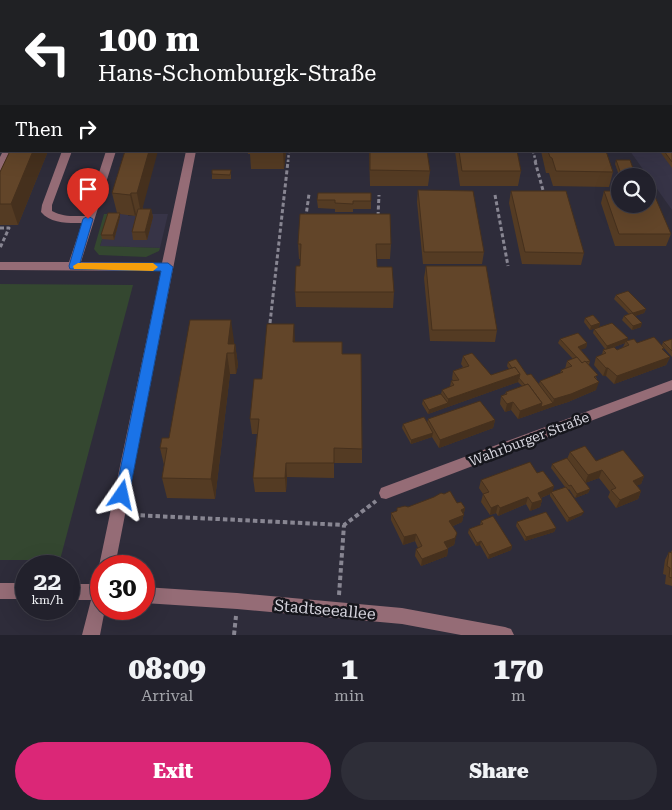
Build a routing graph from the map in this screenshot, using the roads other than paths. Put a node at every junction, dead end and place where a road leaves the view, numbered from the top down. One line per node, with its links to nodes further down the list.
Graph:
1 (8, 152): 5 (street)
2 (67, 152): 6 (street)
3 (111, 152): 6 (street)
4 (191, 152): 9 (street)
5 (0, 169)
6 (88, 219): 8 (street)
7 (0, 266): 8 (street)
8 (74, 266): 9 (street)
9 (168, 267): 12 (street)
10 (672, 386): 11 (street, Wahrburger Straße)
11 (386, 493)
12 (109, 555)
13 (0, 591): 14 (street)
14 (15, 591)
15 (155, 596): 18 (street, Stadtseeallee)
16 (94, 620): 17 (street)
17 (91, 635)
18 (505, 635)

